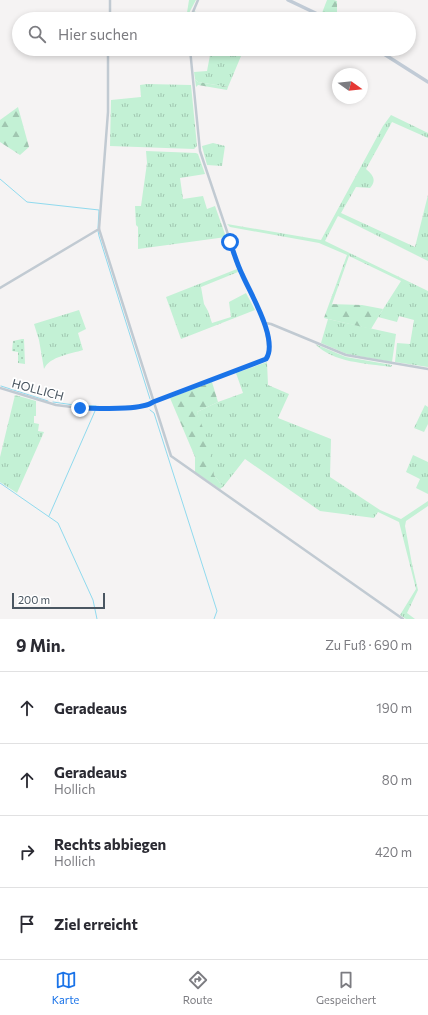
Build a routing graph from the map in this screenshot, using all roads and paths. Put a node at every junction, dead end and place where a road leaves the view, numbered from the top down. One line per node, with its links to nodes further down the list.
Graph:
1 (110, 0): 4 (street)
2 (198, 0): 5 (street)
3 (288, 0): 6 (street)
4 (110, 12)
5 (192, 12)
6 (313, 12)
7 (108, 56): 11 (street)
8 (191, 56): 13 (street, HOLLICH)
9 (387, 56): 10 (street)
10 (428, 82)
11 (99, 229): 12 (street); 16 (street)
12 (0, 288)
13 (265, 323): 14 (street); 16 (street, HOLLICH)
14 (428, 369)
15 (0, 388): 16 (street, HOLLICH)
16 (153, 402): 17 (street)
17 (403, 619)

